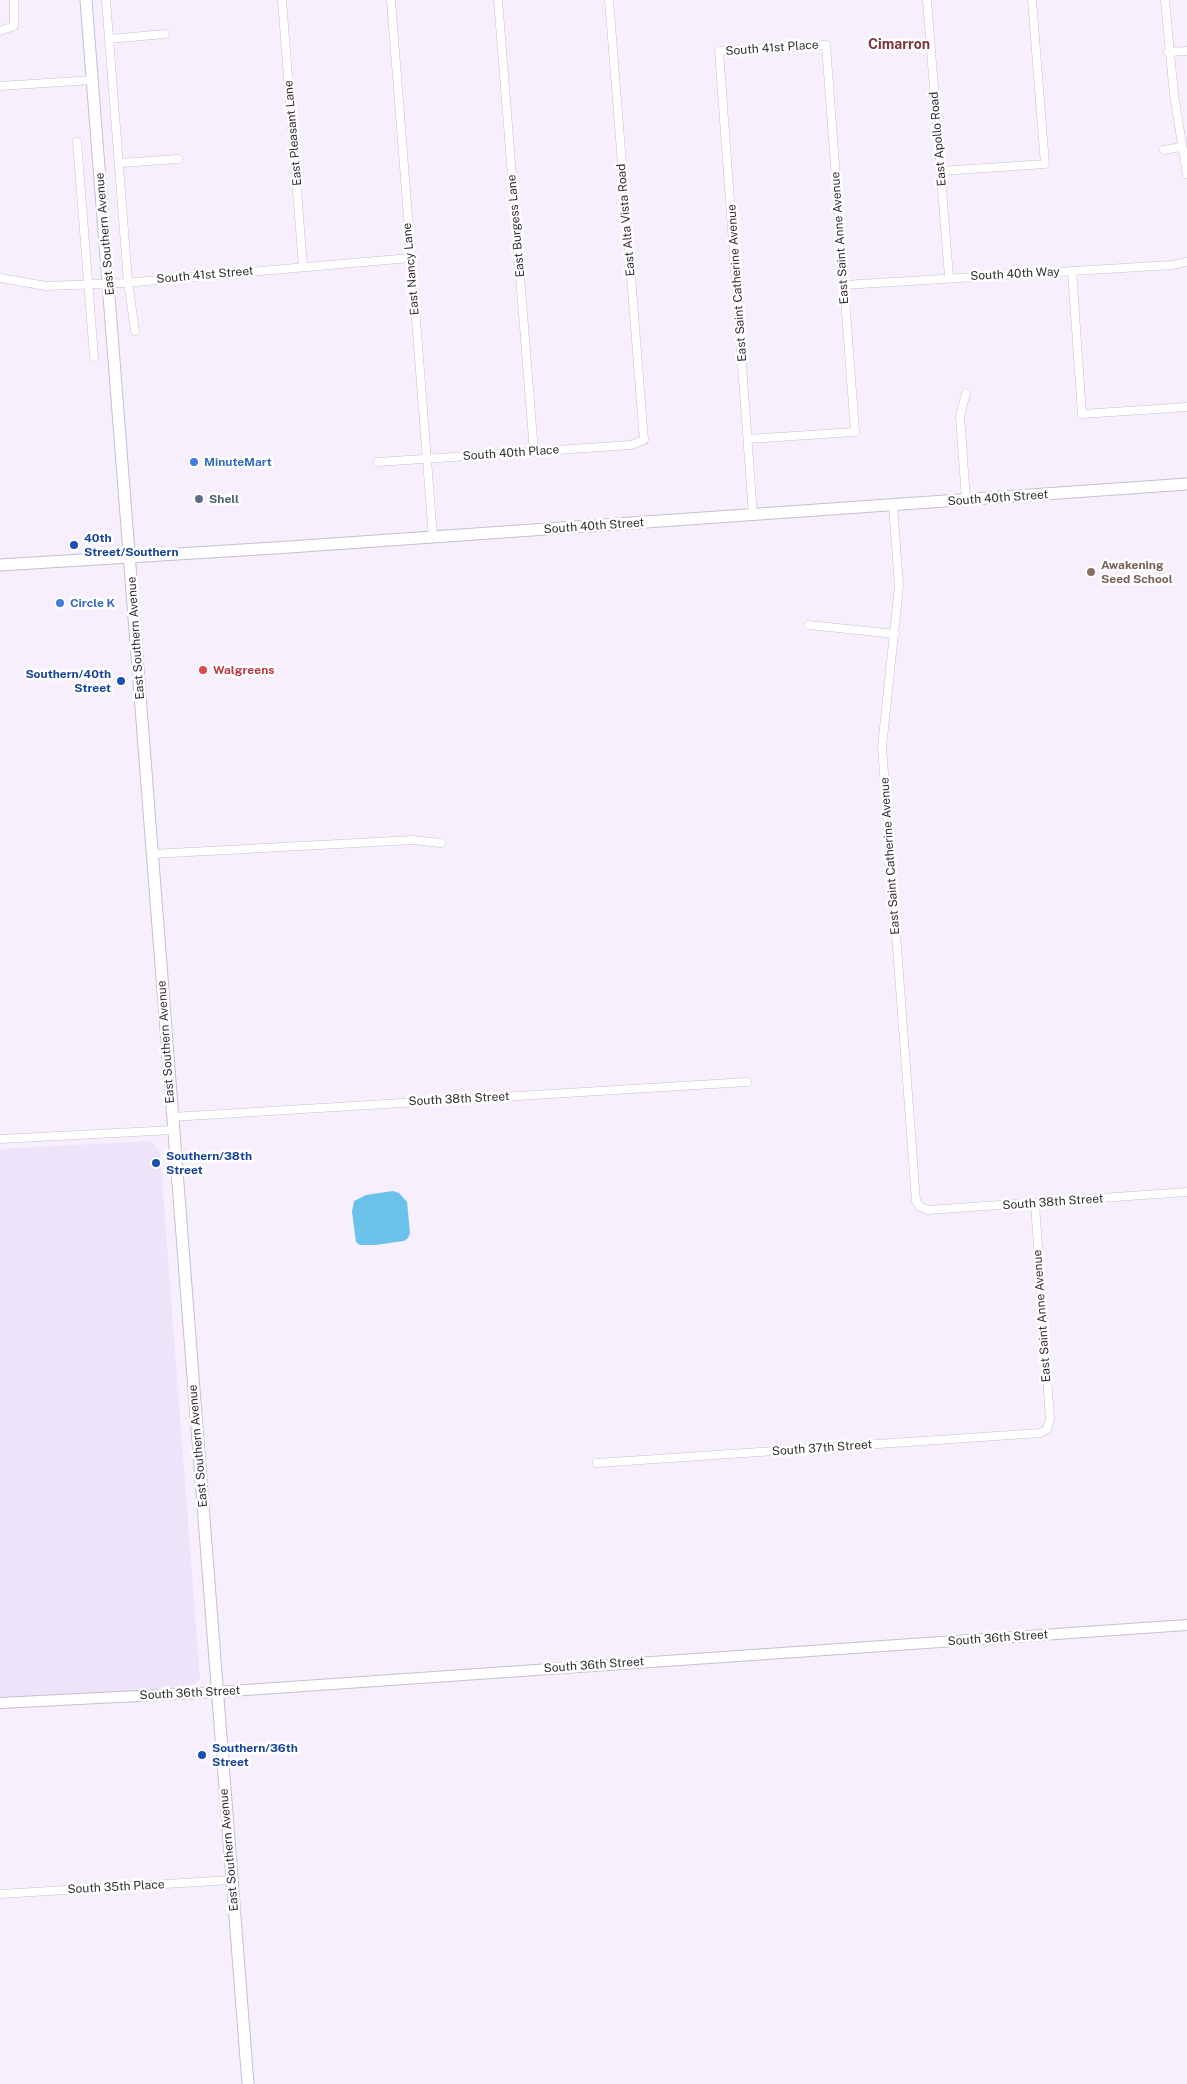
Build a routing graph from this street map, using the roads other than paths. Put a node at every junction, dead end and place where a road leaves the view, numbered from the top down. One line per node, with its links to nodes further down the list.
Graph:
1 (14, 0): 11 (street)
2 (86, 0): 18 (main road, East Southern Avenue)
3 (106, 0): 13 (street, East Southern Avenue)
4 (282, 0): 29 (street, East Pleasant Lane)
5 (391, 0): 27 (street, East Nancy Lane)
6 (498, 0): 43 (street, East Burgess Lane)
7 (609, 0): 42 (street, East Alta Vista Road)
8 (927, 0): 25 (street, East Apollo Road)
9 (1032, 0): 25 (street)
10 (1165, 0): 17 (street)
11 (0, 31)
12 (165, 34): 13 (street)
13 (109, 39): 24 (street, East Southern Avenue)
14 (826, 45): 15 (street, South 41st Place); 36 (street, East Saint Anne Avenue)
15 (719, 51): 41 (street, East Saint Catherine Avenue)
16 (1187, 51): 17 (street)
17 (1168, 52): 21 (street)
18 (92, 80): 19 (street); 34 (main road, East Southern Avenue)
19 (0, 86)
20 (77, 142): 35 (street, East Southern Avenue)
21 (1182, 147): 22 (street); 26 (street)
22 (1164, 150)
23 (178, 159): 24 (street)
24 (119, 163): 33 (street, East Southern Avenue)
25 (941, 171): 31 (street, East Apollo Road)
26 (1187, 173)
27 (410, 258): 29 (street, South 41st Street); 44 (street, East Nancy Lane)
28 (1187, 262): 30 (street, South 40th Way)
29 (303, 267): 33 (street, South 41st Street)
30 (1072, 271): 31 (street, South 40th Way); 40 (street)
31 (950, 277): 36 (street, South 40th Way)
32 (0, 278): 35 (street, South 41st Street)
33 (128, 282): 34 (street, South 41st Street); 37 (street, East Southern Avenue)
34 (110, 283): 35 (street, South 41st Street); 51 (main road, East Southern Avenue)
35 (88, 284): 38 (street, East Southern Avenue)
36 (844, 285): 41 (street, East Saint Anne Avenue)
37 (136, 331)
38 (94, 357)
39 (966, 393): 47 (street)
40 (1187, 407)
41 (748, 439): 49 (street, East Saint Catherine Avenue)
42 (644, 440): 43 (street, South 40th Place)
43 (534, 452): 44 (street, South 40th Place)
44 (427, 459): 45 (street, South 40th Place); 50 (street, East Nancy Lane)
45 (378, 462)
46 (1187, 484): 47 (main road, South 40th Street)
47 (966, 500): 48 (main road, South 40th Street)
48 (893, 505): 49 (main road, South 40th Street); 54 (street, East Saint Catherine Avenue)
49 (753, 515): 50 (main road, South 40th Street)
50 (433, 537): 51 (main road, South 40th Street)
51 (130, 558): 52 (main road, South 40th Street); 56 (main road, East Southern Avenue)
52 (0, 565)
53 (809, 625): 54 (street)
54 (895, 634): 63 (street, East Saint Catherine Avenue)
55 (441, 843): 56 (street)
56 (152, 854): 58 (main road, East Southern Avenue)
57 (747, 1082): 58 (street, South 38th Street)
58 (172, 1117): 59 (main road, East Southern Avenue)
59 (173, 1130): 60 (street); 67 (main road, East Southern Avenue)
60 (0, 1139)
61 (1187, 1192): 62 (street, South 38th Street)
62 (1035, 1204): 63 (street, South 38th Street); 64 (street, East Saint Anne Avenue)
63 (920, 1207)
64 (1047, 1429): 65 (street, South 37th Street)
65 (597, 1464)
66 (1187, 1625): 67 (street, South 36th Street)
67 (217, 1692): 68 (street, South 36th Street); 69 (main road, East Southern Avenue)
68 (0, 1703)
69 (232, 1880): 70 (street, South 35th Place); 71 (main road, East Southern Avenue)
70 (0, 1894)
71 (248, 2084)

